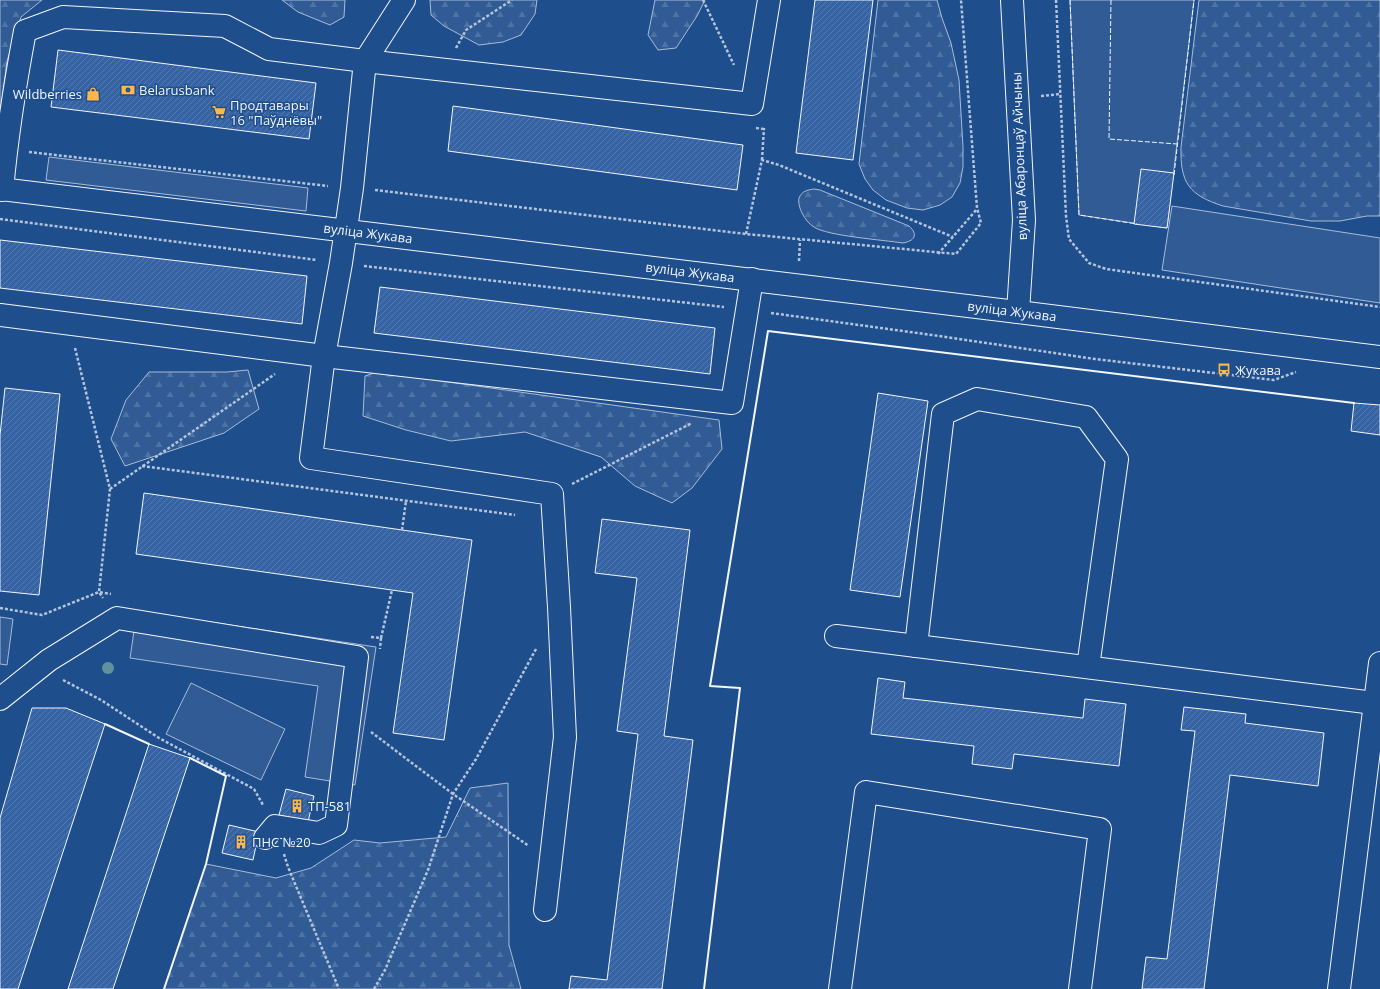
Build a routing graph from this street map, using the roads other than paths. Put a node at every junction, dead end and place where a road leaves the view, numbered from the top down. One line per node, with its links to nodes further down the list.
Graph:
1 (404, 0): 4 (main road)
2 (769, 0): 4 (main road)
3 (1012, 0): 8 (main road, вуліца Абаронцаў Айчыны)
4 (365, 61): 5 (main road); 6 (main road)
5 (1, 189): 6 (main road, вуліца Жукава)
6 (345, 230): 7 (main road, вуліца Жукава); 10 (main road)
7 (752, 279): 8 (main road, вуліца Жукава); 10 (main road)
8 (1018, 312): 11 (main road, вуліца Жукава)
9 (0, 315): 10 (main road)
10 (315, 354): 19 (main road)
11 (1380, 357)
12 (836, 636): 13 (main road)
13 (916, 646): 15 (main road); 15 (main road)
14 (1380, 663): 17 (main road)
15 (1088, 667): 17 (main road)
16 (0, 700): 18 (main road)
17 (1374, 703): 22 (main road)
18 (270, 832)
19 (545, 910)
20 (840, 989): 21 (main road)
21 (1080, 989)
22 (1338, 989)

